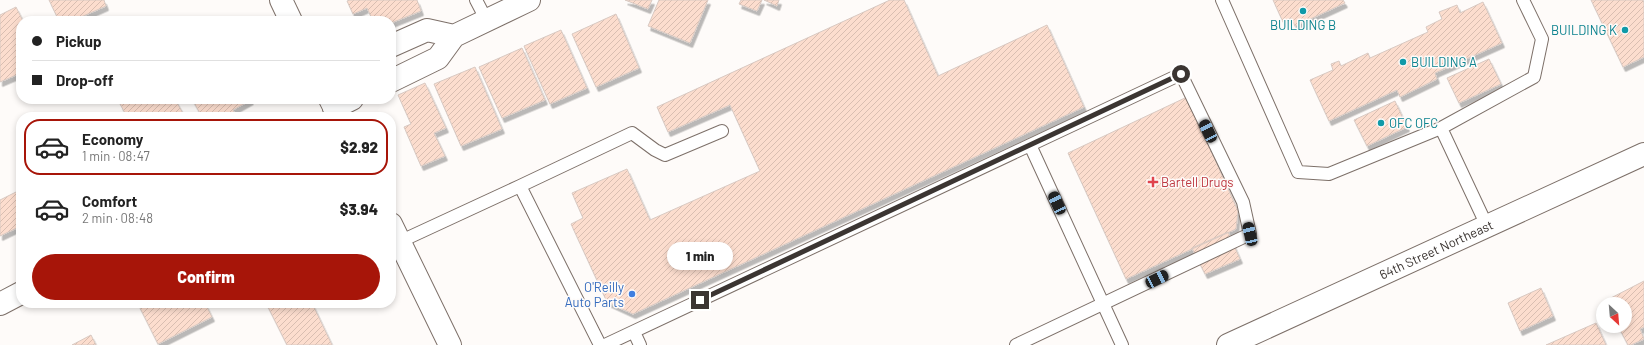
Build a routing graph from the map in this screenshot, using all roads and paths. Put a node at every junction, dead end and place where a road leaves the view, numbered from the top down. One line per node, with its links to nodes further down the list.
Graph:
1 (281, 0): 6 (main road)
2 (476, 0): 7 (lane)
3 (529, 0): 7 (main road)
4 (1222, 0): 11 (lane)
5 (1523, 0): 11 (lane)
6 (289, 16)
7 (487, 21): 8 (main road)
8 (454, 36): 9 (main road); 10 (main road)
9 (396, 44)
10 (396, 79)
11 (1441, 128): 16 (lane)
12 (722, 131): 15 (lane)
13 (1030, 145): 21 (lane); 21 (lane); 22 (lane)
14 (1644, 154): 16 (main road, 64th Street Northeast)
15 (520, 186): 17 (lane); 24 (lane)
16 (1487, 226): 29 (main road, 64th Street Northeast)
17 (396, 233)
18 (396, 235): 23 (main road)
19 (16, 296): 20 (main road)
20 (0, 304)
21 (1104, 304): 27 (lane); 28 (lane)
22 (634, 332): 25 (lane); 26 (lane)
23 (450, 345)
24 (600, 345)
25 (605, 345)
26 (640, 345)
27 (1016, 345)
28 (1122, 345)
29 (1228, 345)

